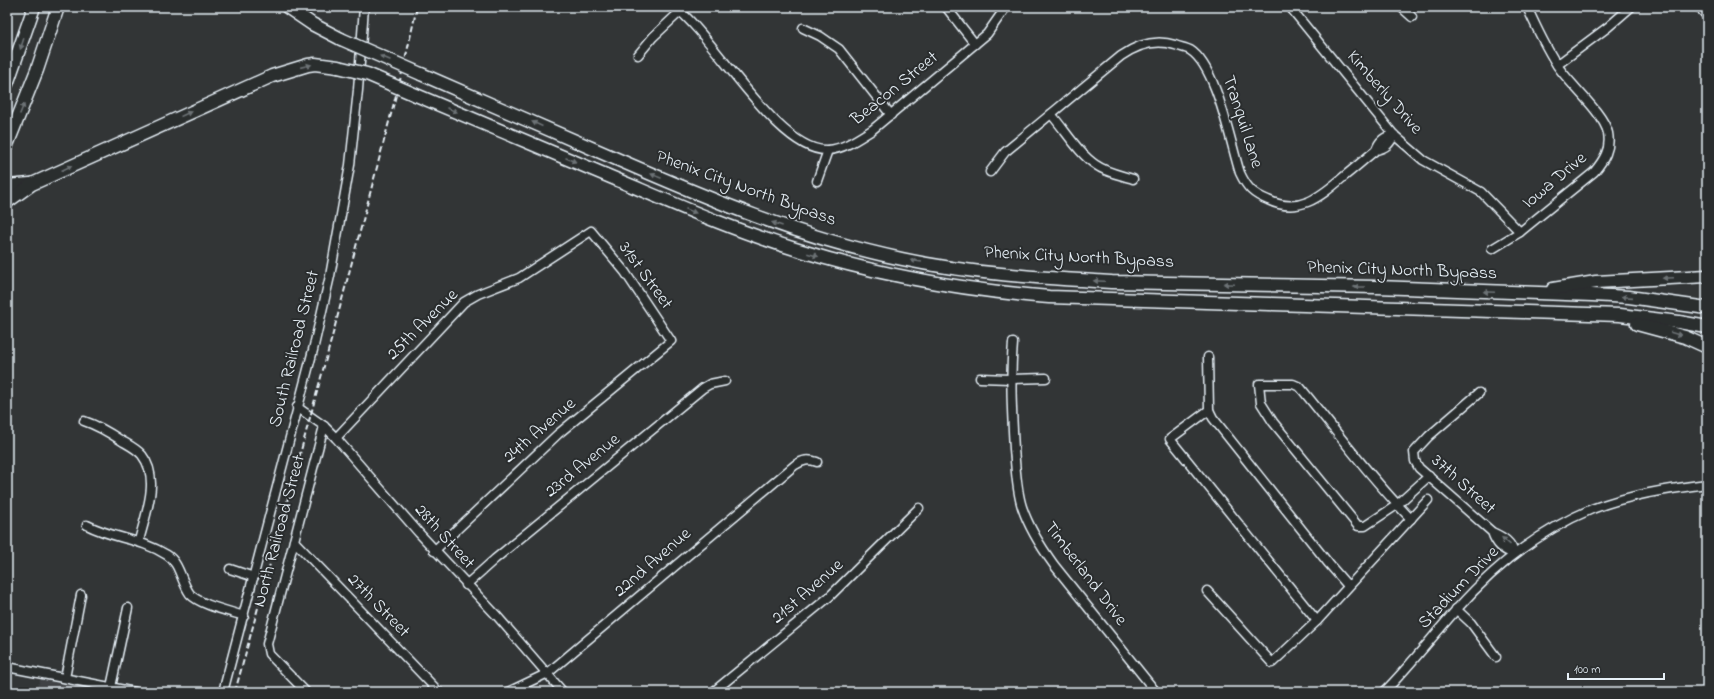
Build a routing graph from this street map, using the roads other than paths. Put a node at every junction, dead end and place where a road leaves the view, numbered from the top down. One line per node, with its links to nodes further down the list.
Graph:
1 (34, 7): 19 (highway, one-way to 19)
2 (58, 7): 23 (highway, one-way to 2)
3 (288, 7): 35 (highway, Phenix City North Bypass, one-way to 3, bridge)
4 (364, 7): 48 (street, South Railroad Street)
5 (946, 7): 16 (street)
6 (1006, 7): 16 (street, Beacon Street)
7 (1290, 7): 22 (street, Kimberly Drive)
8 (1401, 7): 14 (street)
9 (1527, 7): 18 (street, Iowa Drive)
10 (1631, 7): 18 (street)
11 (1699, 7): 13 (street)
12 (680, 8): 17 (street); 24 (street)
13 (1707, 16)
14 (1412, 17)
15 (803, 28): 21 (street)
16 (975, 44): 21 (street, Beacon Street)
17 (638, 55)
18 (1557, 65): 32 (street, Iowa Drive)
19 (7, 84)
20 (1051, 114): 22 (street, Tranquil Lane); 25 (street, Tranquil Lane); 26 (street)
21 (891, 115): 24 (street, Beacon Street)
22 (1394, 135): 32 (street, Kimberly Drive)
23 (7, 146)
24 (828, 150): 27 (street)
25 (990, 172)
26 (1134, 179)
27 (817, 180)
28 (32, 184): 29 (highway); 30 (highway); 37 (highway, Phenix City North Bypass, one-way to 37, bridge)
29 (7, 186)
30 (7, 202)
31 (591, 231): 39 (street, 31st Street); 52 (street, 25th Avenue)
32 (1520, 232): 33 (street, Iowa Drive)
33 (1492, 249)
34 (1707, 276): 35 (highway, one-way to 35)
35 (1528, 293): 36 (highway, Phenix City North Bypass, one-way to 35)
36 (1707, 308)
37 (1555, 313): 38 (highway, Phenix City North Bypass); 41 (highway, one-way to 41)
38 (1707, 327)
39 (671, 341): 63 (street, 24th Avenue)
40 (1013, 343): 45 (street, Timberland Drive)
41 (1707, 347)
42 (1208, 357): 49 (street)
43 (980, 378): 45 (street)
44 (1046, 378): 45 (street)
45 (1010, 379): 87 (street, Timberland Drive)
46 (725, 381): 67 (street, 23rd Avenue)
47 (1480, 393): 54 (street, 37th Street)
48 (297, 408): 51 (street, 28th Street); 66 (street, South Railroad Street)
49 (1209, 410): 68 (street); 74 (street)
50 (84, 422): 61 (street)
51 (324, 426): 52 (street, 28th Street); 62 (street, North Railroad Street)
52 (336, 438): 63 (street, 28th Street)
53 (817, 462): 77 (street, 22nd Avenue)
54 (1429, 476): 57 (street); 64 (street, 37th Street)
55 (1707, 484): 64 (street, Stadium Drive)
56 (1428, 500): 59 (street)
57 (1397, 504): 57 (street); 59 (street)
58 (919, 508): 86 (street, 21st Avenue)
59 (1411, 519): 68 (street)
60 (87, 525): 61 (street)
61 (139, 541): 73 (street)
62 (294, 541): 82 (street, North Railroad Street); 83 (street, 27th Street)
63 (434, 551): 67 (street, 28th Street)
64 (1514, 554): 72 (street, Stadium Drive)
65 (230, 569): 66 (street)
66 (254, 577): 73 (street, South Railroad Street)
67 (466, 585): 77 (street, 28th Street)
68 (1348, 586): 74 (street)
69 (1207, 591): 74 (street)
70 (81, 595): 78 (street)
71 (128, 608): 79 (street)
72 (1456, 609): 75 (street); 88 (street, Stadium Drive)
73 (244, 616): 81 (street, South Railroad Street)
74 (1317, 622)
75 (1496, 657)
76 (7, 667): 78 (street)
77 (548, 673): 84 (street, 22nd Avenue); 85 (street, 28th Street)
78 (65, 678): 79 (street)
79 (111, 687): 80 (street)
80 (135, 692)
81 (223, 692)
82 (306, 692)
83 (439, 692)
84 (508, 692)
85 (563, 692)
86 (713, 692)
87 (1156, 692)
88 (1384, 692)

